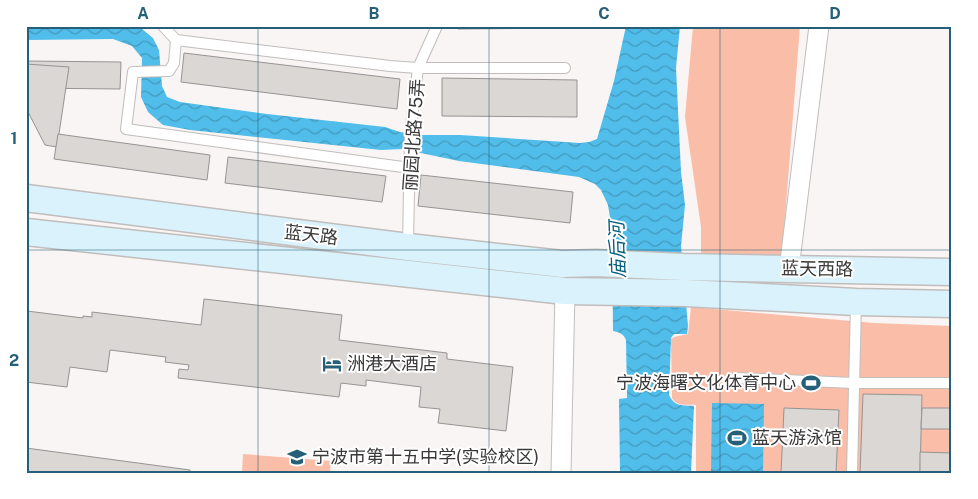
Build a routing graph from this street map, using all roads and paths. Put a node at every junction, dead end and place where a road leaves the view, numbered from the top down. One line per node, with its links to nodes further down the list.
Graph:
1 (163, 26): 4 (lane)
2 (437, 26): 5 (lane, 丽园北路75弄)
3 (819, 26): 12 (street)
4 (176, 40): 5 (lane); 7 (lane)
5 (418, 68): 6 (lane); 7 (lane, 丽园北路75弄)
6 (565, 68)
7 (410, 168): 10 (lane, 丽园北路75弄)
8 (26, 198): 10 (street, 蓝天路)
9 (26, 232): 14 (street, 蓝天路)
10 (408, 247): 11 (street, 蓝天路)
11 (596, 263): 12 (street, 蓝天西路)
12 (789, 269): 13 (street, 蓝天西路)
13 (952, 272)
14 (565, 291): 15 (street, 蓝天路); 21 (street)
15 (599, 291): 16 (street, 蓝天西路)
16 (856, 302): 17 (street, 蓝天西路); 20 (lane)
17 (952, 304)
18 (736, 378): 20 (lane)
19 (952, 382): 20 (lane)
20 (854, 383): 22 (lane)
21 (561, 473)
22 (852, 473)

